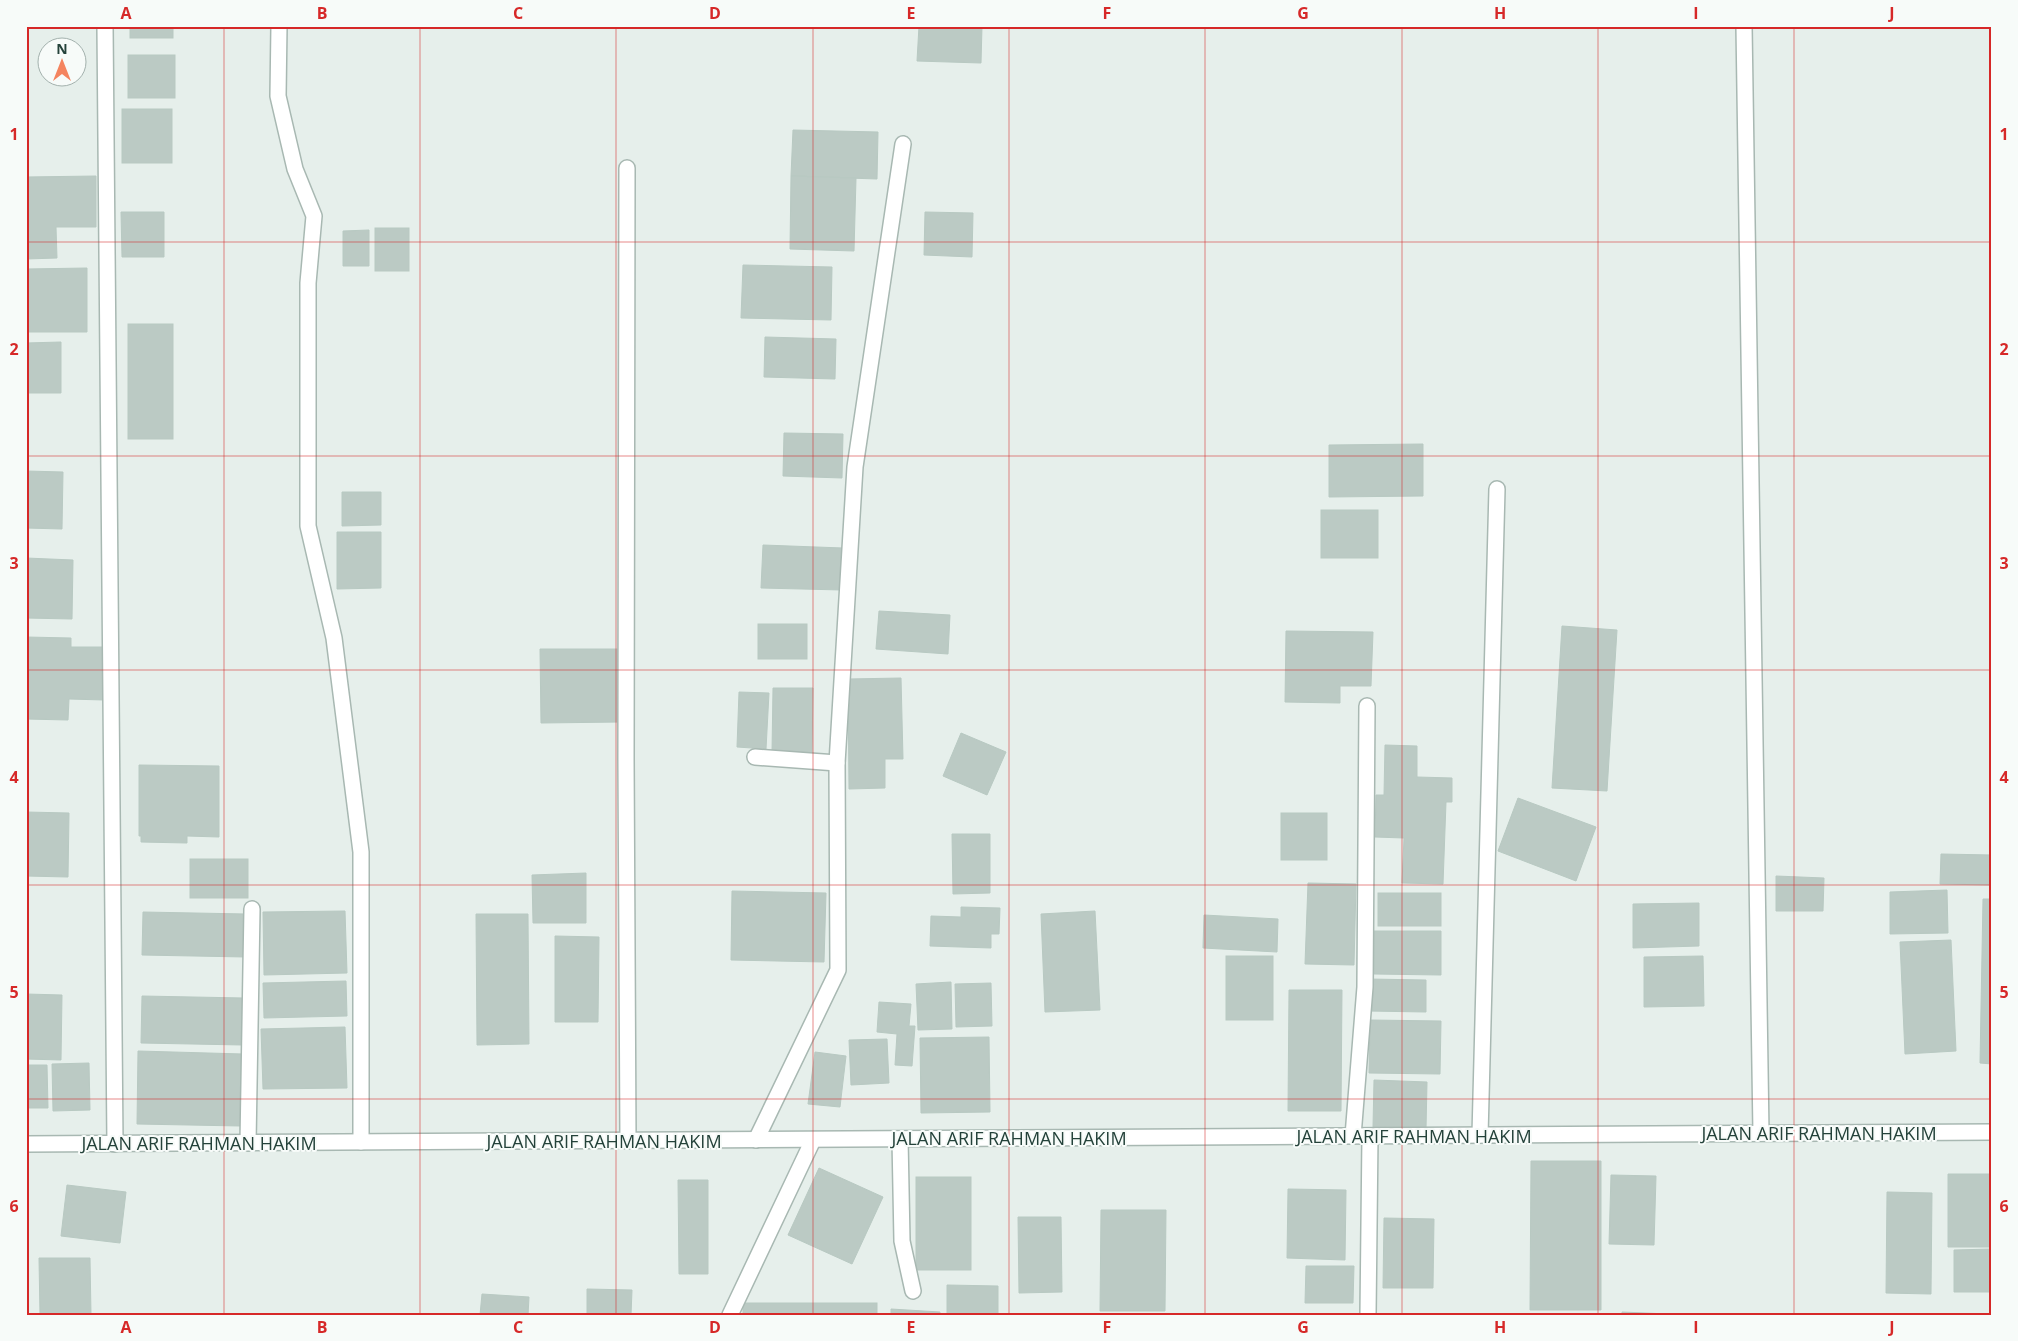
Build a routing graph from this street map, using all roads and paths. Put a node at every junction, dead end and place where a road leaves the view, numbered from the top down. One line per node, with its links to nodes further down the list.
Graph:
1 (105, 26): 23 (street)
2 (279, 26): 20 (street)
3 (1744, 26): 12 (street)
4 (903, 144): 9 (street)
5 (627, 168): 19 (street)
6 (1498, 488): 13 (street)
7 (1366, 706): 14 (street)
8 (755, 757): 9 (street)
9 (837, 763): 17 (street)
10 (252, 909): 21 (street)
11 (1992, 1132): 12 (street, JALAN ARIF RAHMAN HAKIM)
12 (1761, 1134): 13 (street, JALAN ARIF RAHMAN HAKIM)
13 (1480, 1135): 15 (street, JALAN ARIF RAHMAN HAKIM)
14 (1353, 1136): 15 (street, JALAN ARIF RAHMAN HAKIM); 16 (street, JALAN ARIF RAHMAN HAKIM)
15 (1370, 1136): 26 (street)
16 (900, 1139): 18 (street, JALAN ARIF RAHMAN HAKIM); 24 (street)
17 (756, 1140): 18 (street, JALAN ARIF RAHMAN HAKIM); 19 (street, JALAN ARIF RAHMAN HAKIM)
18 (806, 1140): 25 (street)
19 (628, 1141): 20 (street, JALAN ARIF RAHMAN HAKIM)
20 (361, 1142): 21 (street, JALAN ARIF RAHMAN HAKIM)
21 (248, 1143): 23 (street, JALAN ARIF RAHMAN HAKIM)
22 (26, 1144): 23 (street, JALAN ARIF RAHMAN HAKIM)
23 (115, 1144)
24 (912, 1291)
25 (730, 1315)
26 (1368, 1315)

